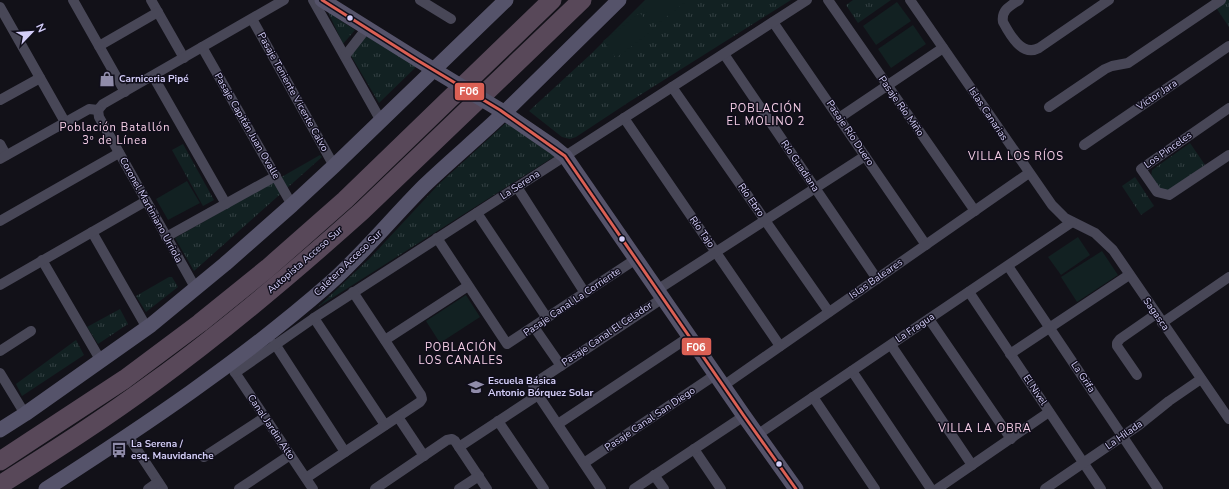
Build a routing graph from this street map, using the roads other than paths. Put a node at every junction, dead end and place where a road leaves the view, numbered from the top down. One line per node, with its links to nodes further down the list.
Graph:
1 (73, 0): 22 (street)
2 (151, 0): 17 (street)
3 (284, 0): 18 (street)
4 (420, 0): 19 (street)
5 (506, 0): 29 (main road)
6 (552, 0): 129 (highway, Autopista Acceso Sur)
7 (582, 0): 136 (highway, Autopista Acceso Sur)
8 (619, 0): 39 (main road, Caletera Acceso Sur)
9 (807, 0): 20 (street, La Serena)
10 (828, 0): 32 (street, Pasaje Río Miño)
11 (910, 0): 25 (street, Islas Canarias)
12 (1019, 0): 13 (street)
13 (1109, 0)
14 (1221, 0): 36 (street)
15 (318, 3): 21 (main road); 27 (street)
16 (0, 7): 31 (street)
17 (158, 12): 22 (street); 28 (street)
18 (252, 19): 24 (street); 51 (street, Pasaje Teniente Vicente Calvo)
19 (451, 19)
20 (773, 22): 26 (street, La Serena); 41 (street, Pasaje Río Duero)
21 (366, 29): 27 (street); 29 (main road)
22 (99, 46): 34 (street)
23 (1229, 46): 45 (street, Víctor Jara)
24 (202, 47): 28 (street); 53 (street, Pasaje Capitán Juan Ovalle)
25 (943, 48): 32 (street); 52 (street, Islas Canarias)
26 (724, 54): 33 (street, La Serena); 55 (street, Río Guadiana)
27 (345, 56): 42 (street)
28 (184, 58): 30 (street)
29 (436, 71): 39 (main road, bridge); 42 (main road)
30 (153, 76): 34 (street); 57 (street)
31 (40, 78): 35 (street); 43 (street)
32 (887, 86): 41 (street); 59 (street, Pasaje Río Miño)
33 (672, 87): 40 (street, La Serena); 61 (street, Río Ebro)
34 (125, 92): 38 (street)
35 (0, 100)
36 (1049, 107)
37 (1229, 108): 47 (street, Los Pinceles)
38 (98, 110): 43 (street); 46 (street, Coronel Martiniano Urriola)
39 (502, 111): 48 (main road); 101 (main road, Caletera Acceso Sur)
40 (624, 118): 48 (street, La Serena); 68 (street, Río Tajo)
41 (839, 118): 49 (street, Pasaje Río Duero)
42 (381, 121): 51 (main road)
43 (66, 122): 50 (street)
44 (0, 144): 50 (street)
45 (1084, 145)
46 (119, 153): 56 (street, Coronel Martiniano Urriola); 62 (street)
47 (1229, 155)
48 (565, 156): 54 (street, La Serena); 69 (main road)
49 (865, 156): 55 (street, Pasaje Canal El Celador); 67 (street, Pasaje Río Duero)
50 (3, 157)
51 (334, 166): 58 (main road)
52 (1029, 173): 59 (street, Islas Baleares); 63 (street, Islas Canarias)
53 (276, 176): 57 (street); 58 (street, Pasaje Capitán Juan Ovalle)
54 (517, 187): 60 (street, La Serena); 80 (street)
55 (815, 188): 61 (street, Pasaje Canal El Celador); 74 (street, Río Guadiana)
56 (146, 202): 64 (street); 65 (street, Coronel Martiniano Urriola)
57 (226, 204): 65 (street)
58 (292, 206): 77 (main road)
59 (975, 211): 67 (street, Islas Baleares)
60 (477, 213): 66 (street, La Serena); 85 (street)
61 (765, 220): 68 (street, Pasaje Canal El Celador); 82 (street, Río Ebro)
62 (0, 221)
63 (1072, 222): 71 (street, La Fragua); 72 (street, Sagasca)
64 (92, 232): 70 (street); 89 (street)
65 (166, 237): 77 (street, Coronel Martiniano Urriola)
66 (437, 238): 76 (street); 78 (street, La Serena)
67 (926, 245): 74 (street, Islas Baleares)
68 (716, 252): 81 (street, Pasaje Canal El Celador); 96 (street, Río Tajo)
69 (636, 259): 80 (street, Pasaje Canal La Corriente); 81 (main road)
70 (42, 260): 75 (street); 99 (street)
71 (1008, 266): 79 (street, La Fragua); 90 (street, La Grifa)
72 (1130, 275): 83 (street, Sagasca); 90 (street)
73 (1229, 277): 87 (street)
74 (877, 279): 82 (street, Islas Baleares)
75 (0, 285)
76 (468, 286): 88 (street, Pasaje Canal La Corriente); 93 (street)
77 (196, 290): 89 (main road)
78 (353, 292): 84 (street, La Serena); 93 (street)
79 (969, 292): 86 (street, La Fragua); 98 (street, El Nivel)
80 (585, 293): 85 (street, Pasaje Canal La Corriente)
81 (660, 294): 92 (main road); 100 (street, Pasaje Canal El Celador)
82 (829, 312): 96 (street, Islas Baleares)
83 (1156, 314): 87 (street, Sagasca); 104 (street)
84 (314, 318): 94 (street, La Serena); 117 (street)
85 (547, 318): 88 (street, Pasaje Canal La Corriente)
86 (929, 319): 95 (street, La Fragua); 122 (street)
87 (1162, 323): 105 (street, Sagasca)
88 (534, 327): 100 (street)
89 (147, 328): 99 (main road)
90 (1050, 328): 98 (street); 121 (street, La Grifa)
91 (32, 331): 97 (street)
92 (689, 337): 106 (main road); 116 (street)
93 (385, 340): 113 (street)
94 (275, 344): 101 (street, La Serena); 125 (street)
95 (890, 345): 102 (street, La Fragua); 132 (street)
96 (780, 346): 106 (street, Islas Baleares)
97 (0, 351)
98 (1010, 354): 109 (street, El Nivel)
99 (101, 361): 110 (main road)
100 (560, 366): 107 (street, Pasaje Canal El Celador)
101 (232, 368): 112 (street, Canal Jardin Alto); 120 (main road, Caletera Acceso Sur)
102 (852, 371): 108 (street, La Fragua); 152 (street)
103 (0, 373): 110 (street)
104 (1137, 375)
105 (1201, 379): 114 (street, Sagasca); 121 (street, La Hilada)
106 (719, 380): 111 (main road); 130 (street, Pasaje Canal San Diego)
107 (538, 395): 115 (street); 116 (street)
108 (813, 397): 119 (street, La Fragua); 151 (street)
109 (1050, 412): 122 (street); 131 (street, El Nivel)
110 (25, 414): 118 (main road)
111 (744, 416): 119 (main road); 124 (street)
112 (265, 417): 126 (street, Canal Jardin Alto); 128 (street)
113 (398, 417): 117 (street); 127 (street)
114 (1229, 419)
115 (498, 421): 123 (street); 145 (street)
116 (558, 424): 130 (street)
117 (385, 426): 125 (street)
118 (0, 430)
119 (757, 435): 150 (main road)
120 (128, 436): 137 (street); 138 (main road, Caletera Acceso Sur)
121 (1122, 436): 131 (street, La Hilada); 156 (street, La Grifa)
122 (1010, 439): 132 (street)
123 (459, 447): 127 (street); 133 (street)
124 (694, 449): 134 (street); 149 (street)
125 (345, 452): 135 (street)
126 (290, 455): 135 (street, Canal Jardin Alto); 140 (street)
127 (424, 456): 142 (street)
128 (204, 457)
129 (0, 461)
130 (584, 463): 146 (street)
131 (1083, 463): 154 (street, La Hilada); 155 (street, El Nivel)
132 (972, 465): 153 (street)
133 (479, 476): 143 (street); 144 (street)
134 (654, 476): 147 (street); 148 (street)
135 (306, 478): 141 (street, Canal Jardin Alto)
136 (0, 485)
137 (161, 485): 139 (street)
138 (46, 489)
139 (148, 489)
140 (239, 489)
141 (313, 489)
142 (374, 489)
143 (459, 489)
144 (488, 489)
145 (544, 489)
146 (602, 489)
147 (634, 489)
148 (664, 489)
149 (721, 489)
150 (796, 489)
151 (875, 489)
152 (931, 489)
153 (937, 489)
154 (1045, 489)
155 (1101, 489)
156 (1158, 489)

